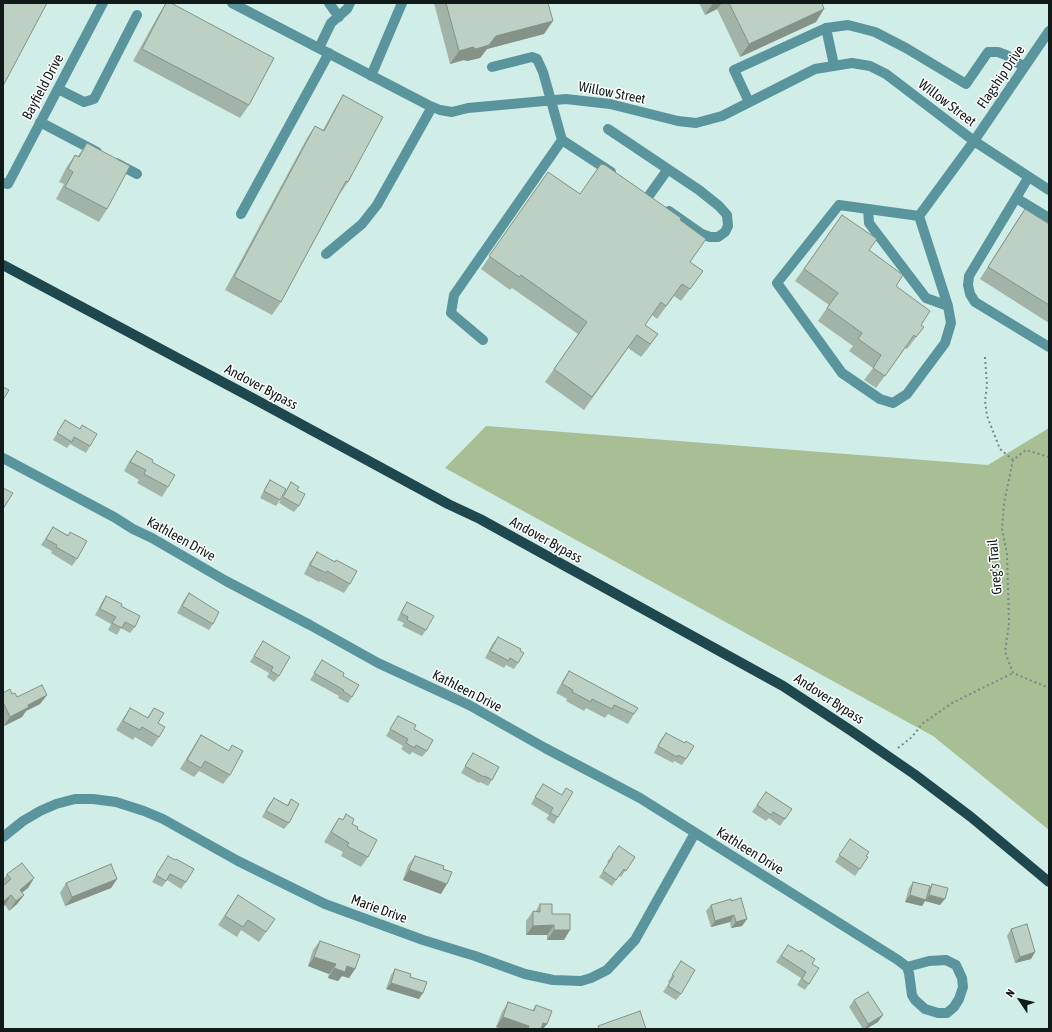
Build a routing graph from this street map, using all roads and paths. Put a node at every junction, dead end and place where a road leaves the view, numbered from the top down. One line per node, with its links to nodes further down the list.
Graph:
1 (103, 3): 16 (street, Bayfield Drive)
2 (232, 3): 10 (street, Willow Street)
3 (329, 3): 7 (street)
4 (350, 3): 7 (street)
5 (402, 3): 15 (street)
6 (138, 15): 16 (street)
7 (339, 17): 10 (street)
8 (826, 28): 12 (street); 14 (street); 18 (street)
9 (1049, 31): 14 (street, Flagship Drive)
10 (319, 48): 11 (street, Willow Street)
11 (328, 53): 15 (street, Willow Street); 34 (street)
12 (834, 65): 18 (street, Willow Street); 23 (street, Willow Street)
13 (492, 67): 17 (street)
14 (1024, 67): 23 (street, Flagship Drive)
15 (371, 76): 19 (street, Willow Street)
16 (58, 90): 20 (street, Bayfield Drive)
17 (550, 99): 18 (street, Willow Street); 19 (street, Willow Street); 22 (street)
18 (749, 102)
19 (432, 107): 37 (street)
20 (40, 122): 25 (street); 28 (street, Bayfield Drive)
21 (608, 129): 24 (street)
22 (562, 140): 26 (street); 40 (street)
23 (974, 141): 27 (street, Willow Street); 35 (street, Flagship Drive)
24 (668, 169): 32 (street); 32 (street)
25 (137, 174)
26 (620, 178)
27 (1028, 178): 30 (street, Willow Street); 31 (street)
28 (6, 183)
29 (639, 190): 32 (street)
30 (1049, 190)
31 (1016, 198): 36 (street); 41 (street)
32 (654, 201)
33 (868, 209): 35 (street); 39 (street); 39 (street)
34 (241, 214)
35 (919, 216): 39 (street)
36 (1049, 218)
37 (326, 254)
38 (3, 265): 51 (main road, Andover Bypass)
39 (948, 306)
40 (483, 340)
41 (1049, 347)
42 (985, 358): 45 (path)
43 (1049, 457): 45 (path)
44 (3, 458): 49 (street, Kathleen Drive)
45 (1013, 460): 46 (path, Greg's Trail)
46 (1013, 673): 47 (path); 48 (path)
47 (1049, 688)
48 (898, 748)
49 (695, 833): 50 (street, Marie Drive); 52 (street, Kathleen Drive)
50 (3, 837)
51 (1049, 882)
52 (907, 968): 52 (street)

